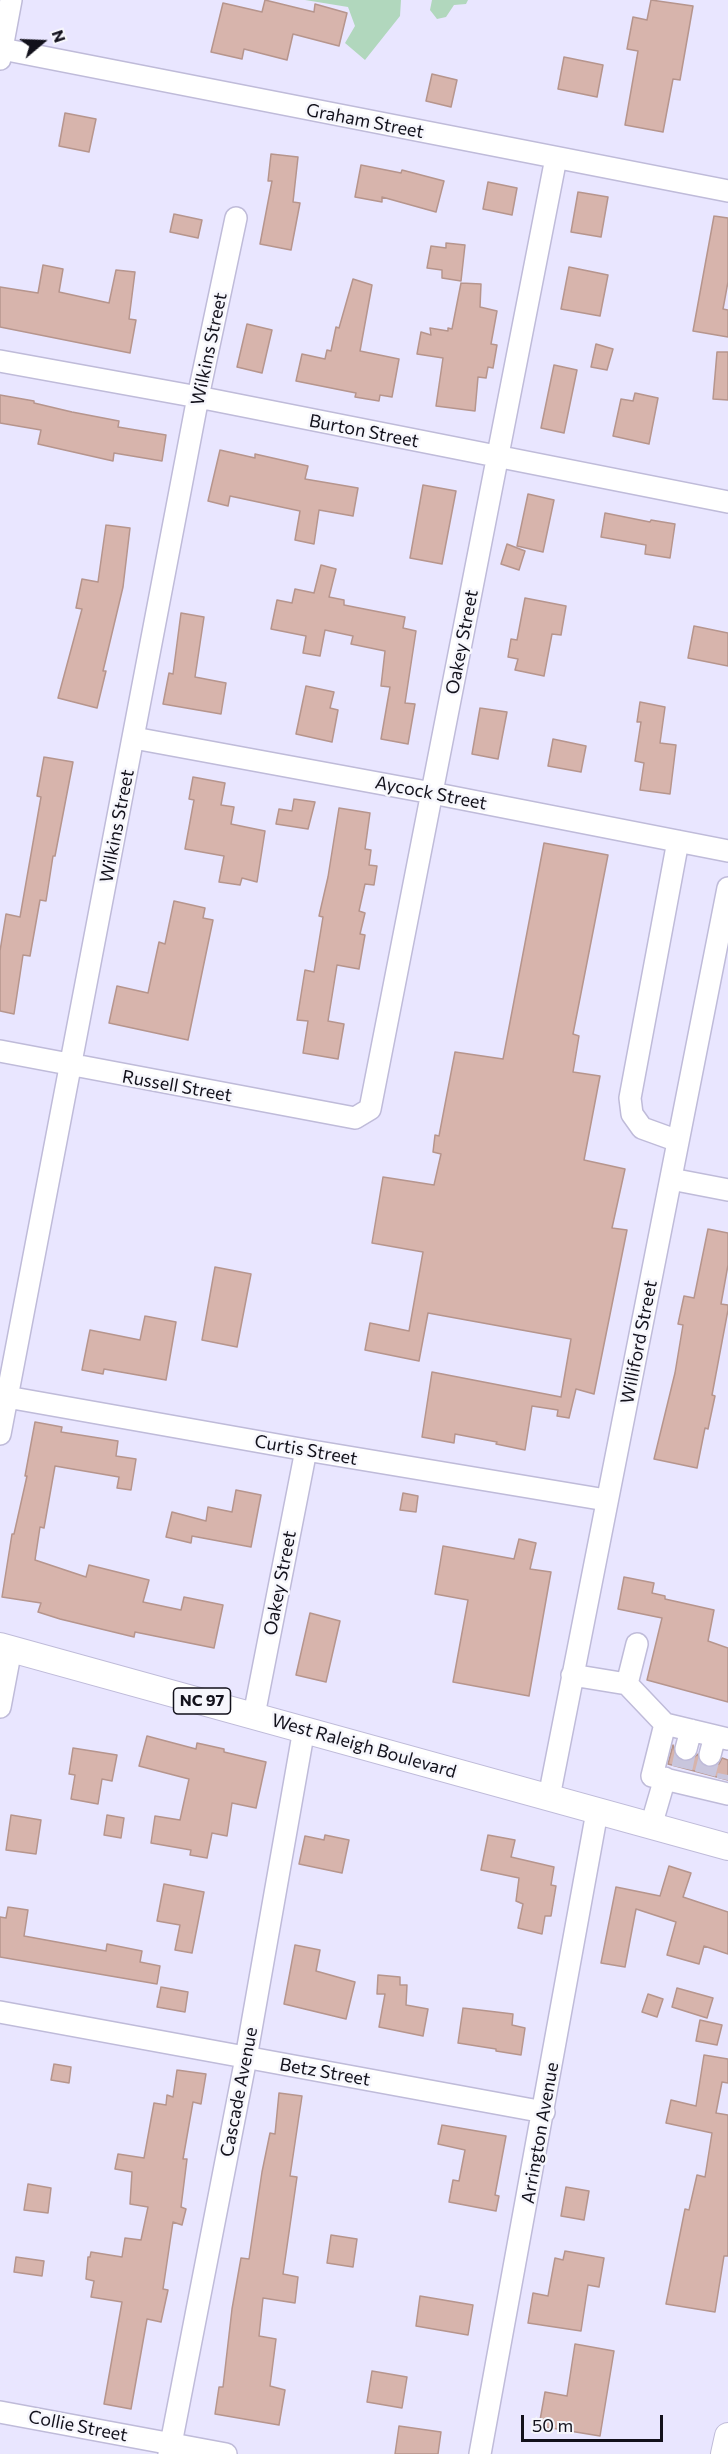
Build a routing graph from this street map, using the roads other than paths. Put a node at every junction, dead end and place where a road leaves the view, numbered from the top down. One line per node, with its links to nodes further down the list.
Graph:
1 (11, 0): 2 (street)
2 (1, 54): 3 (street, Graham Street)
3 (556, 159): 4 (street, Graham Street); 8 (street, Oakey Street)
4 (728, 191)
5 (236, 218): 7 (street, Wilkins Street)
6 (0, 361): 7 (street, Burton Street)
7 (198, 397): 8 (street, Burton Street); 10 (street, Wilkins Street)
8 (499, 458): 9 (street, Burton Street); 11 (street, Oakey Street)
9 (728, 502)
10 (134, 738): 11 (street, Aycock Street); 16 (street, Wilkins Street)
11 (432, 793): 12 (street, Aycock Street); 17 (street, Oakey Street)
12 (678, 842): 13 (street, Aycock Street); 18 (street)
13 (728, 851)
14 (728, 888): 18 (street, Williford Street)
15 (0, 1051): 16 (street, Russell Street)
16 (71, 1066): 17 (street, Russell Street); 21 (street, Wilkins Street)
17 (355, 1118)
18 (678, 1141): 19 (street, Williford Street)
19 (671, 1179): 20 (street); 24 (street, Williford Street)
20 (728, 1190)
21 (7, 1397): 22 (street, Wilkins Street); 23 (street, Curtis Street)
22 (0, 1434)
23 (306, 1450): 24 (street, Curtis Street); 30 (street, Oakey Street)
24 (606, 1500): 27 (street, Williford Street)
25 (637, 1644): 28 (street)
26 (6, 1648): 29 (street); 30 (main road, West Raleigh Boulevard / NC 97)
27 (572, 1675): 28 (street); 36 (street, Williford Street)
28 (627, 1684): 31 (street)
29 (0, 1707)
30 (254, 1715): 32 (main road, West Raleigh Boulevard / NC 97)
31 (665, 1724): 34 (street); 34 (street)
32 (304, 1729): 36 (main road, West Raleigh Boulevard / NC 97); 41 (street, Cascade Avenue)
33 (712, 1758): 34 (street); 34 (street); 35 (street)
34 (680, 1761): 38 (street)
35 (726, 1788)
36 (549, 1797): 37 (main road, West Raleigh Boulevard / NC 97)
37 (597, 1812): 38 (main road, West Raleigh Boulevard / NC 97); 42 (street, Arrington Avenue)
38 (651, 1826): 39 (main road, West Raleigh Boulevard / NC 97)
39 (728, 1847)
40 (0, 2012): 41 (street, Betz Street)
41 (246, 2058): 42 (street, Betz Street); 45 (street, Cascade Avenue)
42 (544, 2112): 47 (street, Arrington Avenue)
43 (0, 2412): 45 (street, Collie Street)
44 (728, 2436): 48 (main road)
45 (170, 2449): 46 (street, Collie Street)
46 (226, 2454)
47 (480, 2454)
48 (724, 2454)

